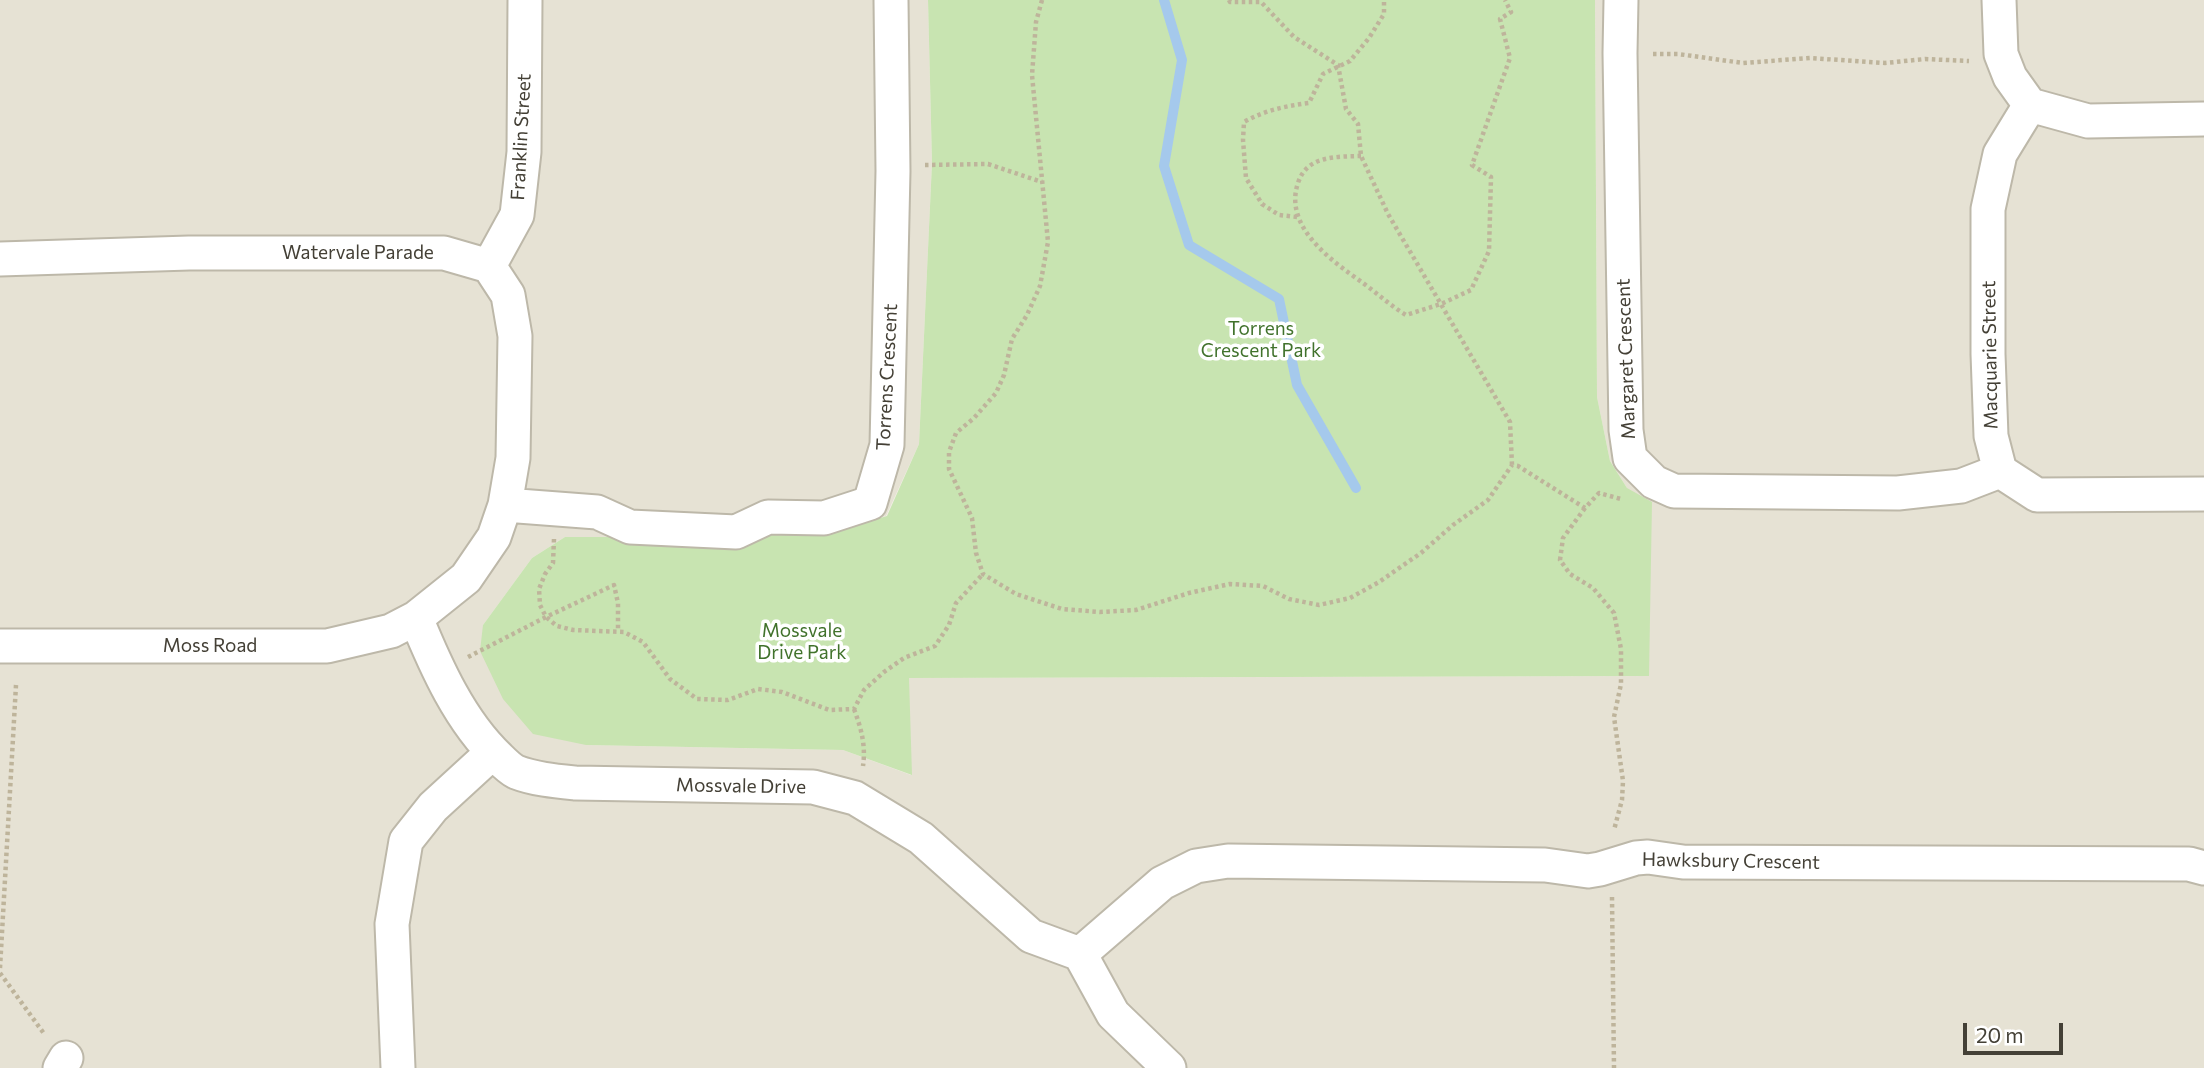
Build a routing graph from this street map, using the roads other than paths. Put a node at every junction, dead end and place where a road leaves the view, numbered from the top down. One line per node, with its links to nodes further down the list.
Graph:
1 (525, 0): 8 (street, Franklin Street)
2 (891, 0): 11 (street, Torrens Crescent)
3 (1621, 0): 9 (street, Margaret Crescent)
4 (1999, 0): 5 (street)
5 (2030, 106): 6 (street); 9 (street, Macquarie Street)
6 (2204, 119)
7 (0, 259): 8 (street, Watervale Parade)
8 (489, 266): 11 (street)
9 (2000, 471): 10 (street)
10 (2204, 494)
11 (505, 505): 12 (street)
12 (416, 618): 13 (street, Moss Road); 14 (street, Mossvale Drive)
13 (0, 646)
14 (493, 752): 16 (street, Mossvale Drive); 17 (street)
15 (2204, 868): 16 (street, Hawksbury Crescent)
16 (1080, 954): 18 (street)
17 (398, 1068)
18 (1169, 1068)

